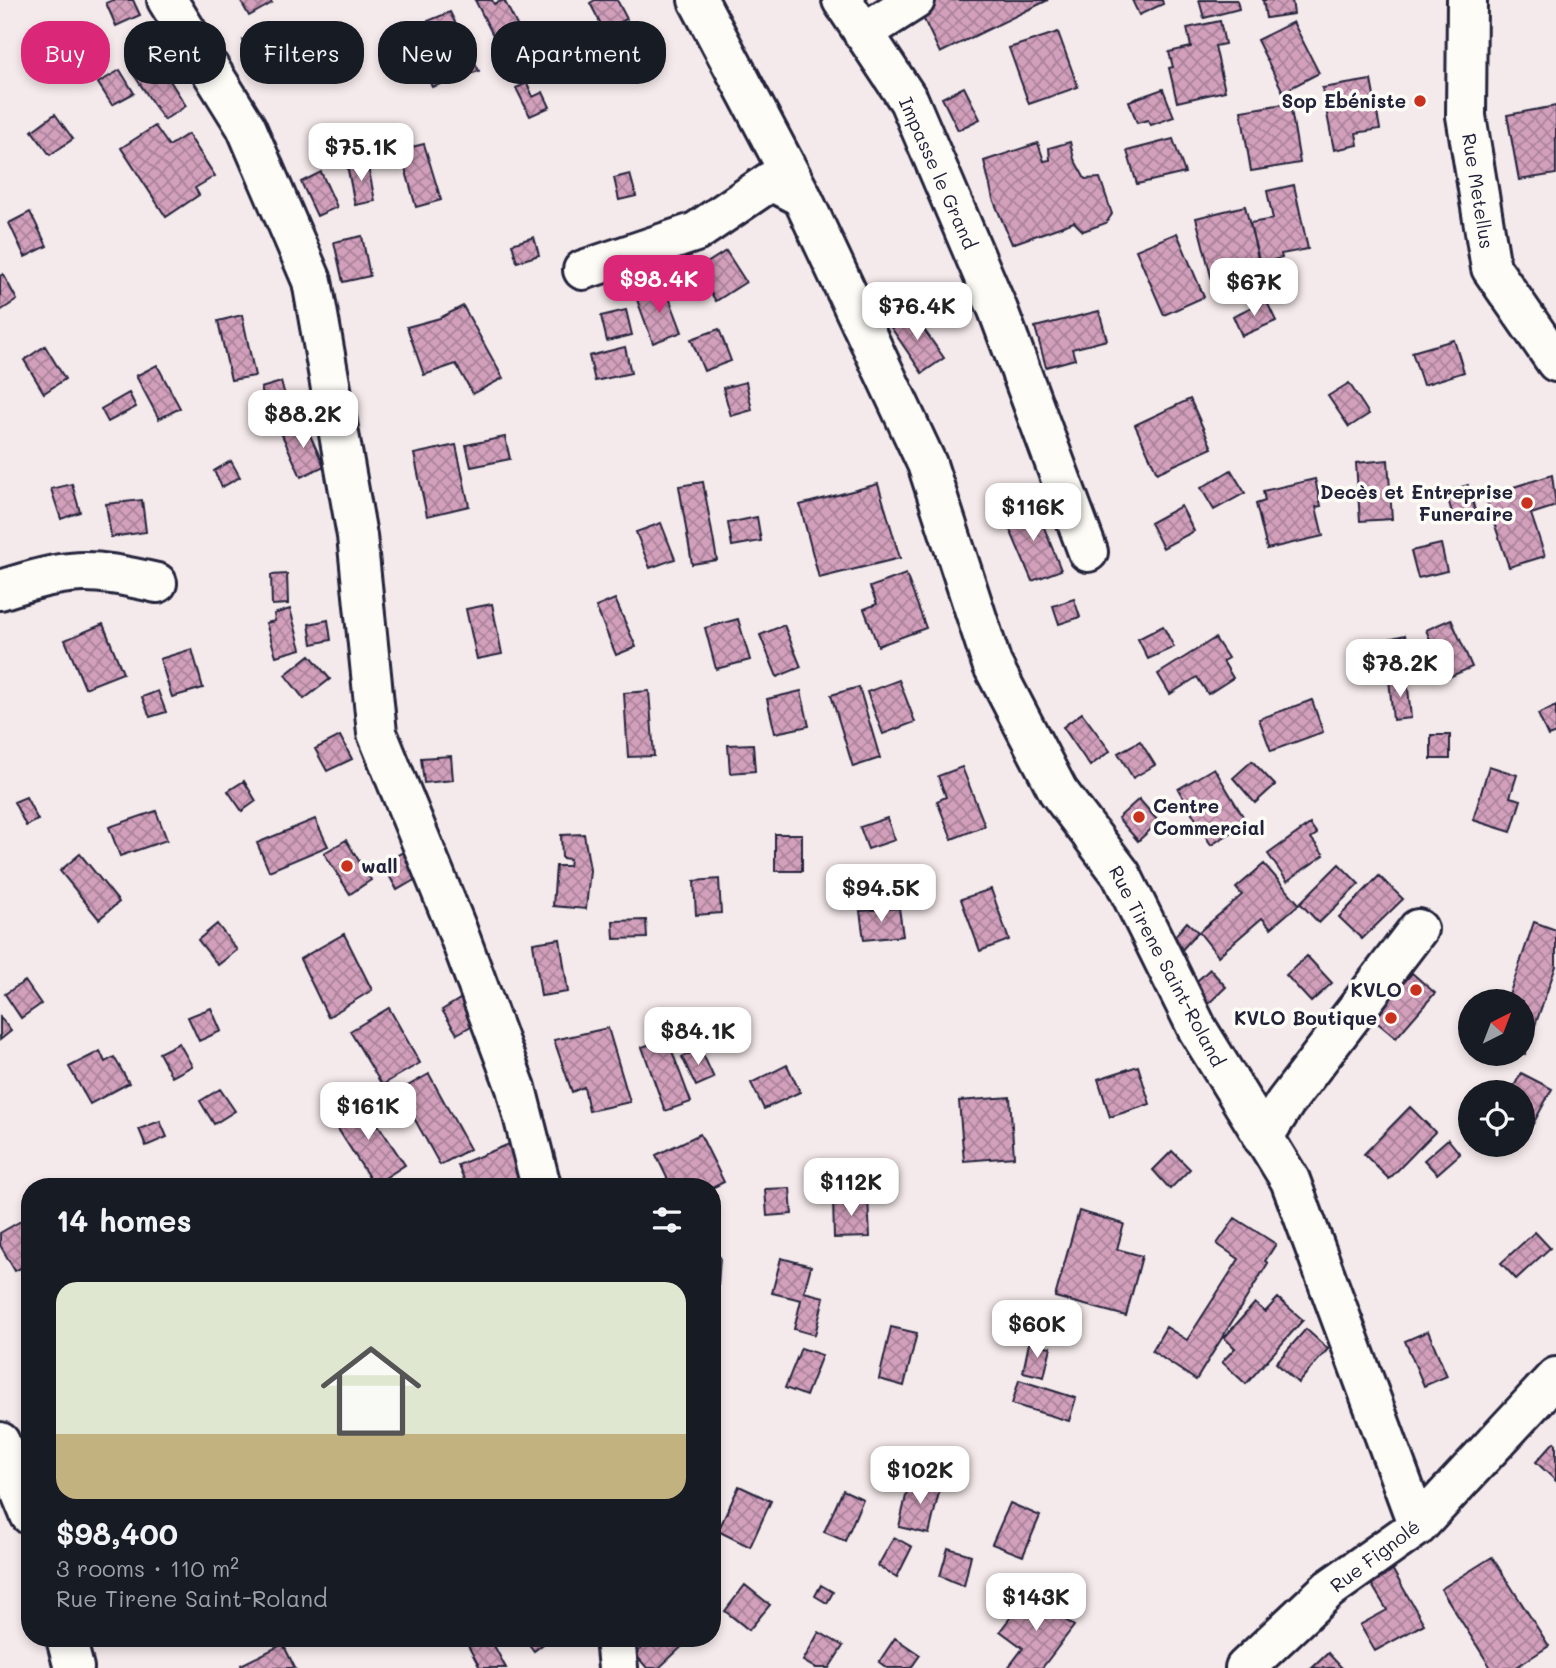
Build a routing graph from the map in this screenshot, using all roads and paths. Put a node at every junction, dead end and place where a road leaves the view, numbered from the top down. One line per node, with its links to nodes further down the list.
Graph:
1 (167, 0): 15 (street)
2 (698, 0): 7 (street, Rue Tirene Saint-Roland)
3 (842, 0): 6 (street, Impasse le Grand)
4 (915, 0): 6 (street)
5 (1466, 0): 9 (street, Rue Metellus)
6 (863, 33): 10 (street, Impasse le Grand)
7 (802, 197): 8 (street); 14 (street, Rue Tirene Saint-Roland)
8 (583, 270)
9 (1556, 362)
10 (1088, 552)
11 (157, 583): 12 (street)
12 (0, 590)
13 (1418, 929): 14 (street)
14 (1263, 1138): 19 (street, Rue Tirene Saint-Roland)
15 (539, 1178)
16 (1556, 1377): 19 (street, Rue Fignolé)
17 (0, 1442): 18 (street)
18 (21, 1493)
19 (1418, 1526): 24 (street, Rue Fignolé)
20 (68, 1647): 22 (street)
21 (616, 1647): 23 (street)
22 (74, 1668)
23 (618, 1668)
24 (1245, 1668)

